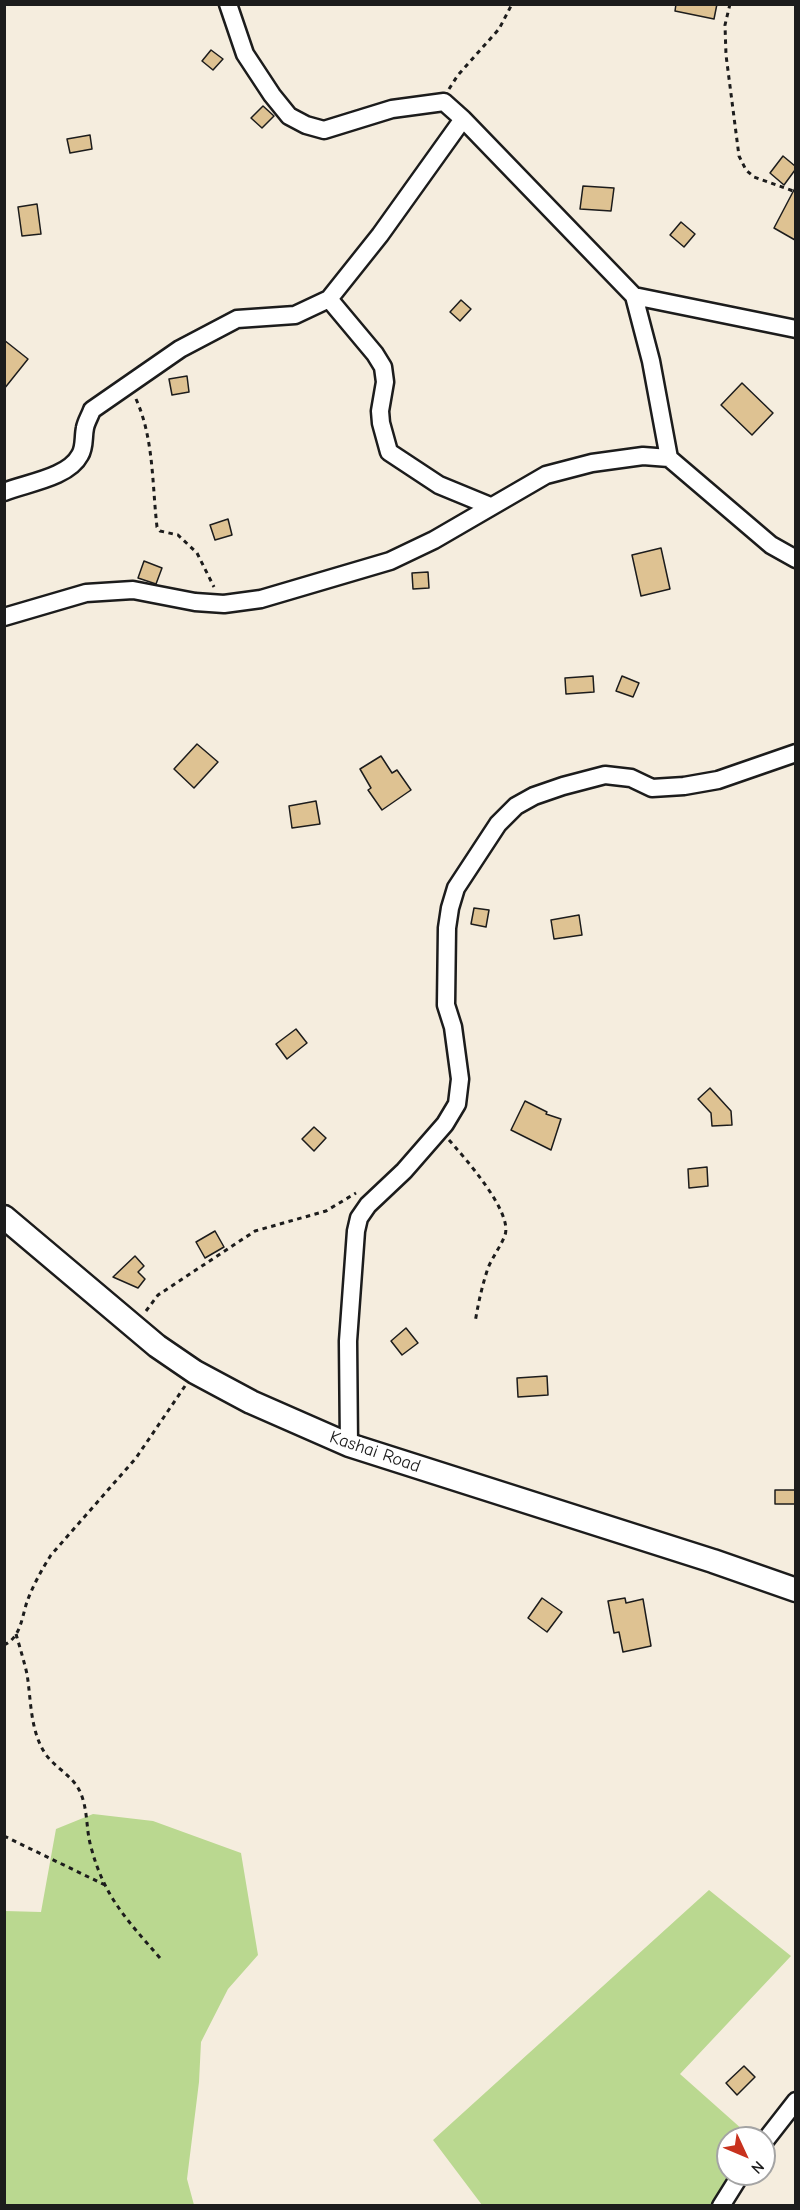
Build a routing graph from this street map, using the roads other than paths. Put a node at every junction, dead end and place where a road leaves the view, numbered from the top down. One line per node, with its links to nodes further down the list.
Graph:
1 (228, 4): 2 (street)
2 (463, 119): 3 (street); 4 (street)
3 (634, 296): 5 (street); 6 (street)
4 (329, 299): 7 (street); 8 (street)
5 (795, 329)
6 (669, 458): 8 (street); 9 (street)
7 (4, 492)
8 (490, 506): 10 (street)
9 (795, 559)
10 (4, 617)
11 (795, 753): 13 (street)
12 (4, 1217): 13 (street, Kashai Road)
13 (349, 1445): 14 (street, Kashai Road)
14 (795, 1590)
15 (795, 2101): 16 (street)
16 (776, 2126)
17 (733, 2186): 18 (street)
18 (721, 2205)

